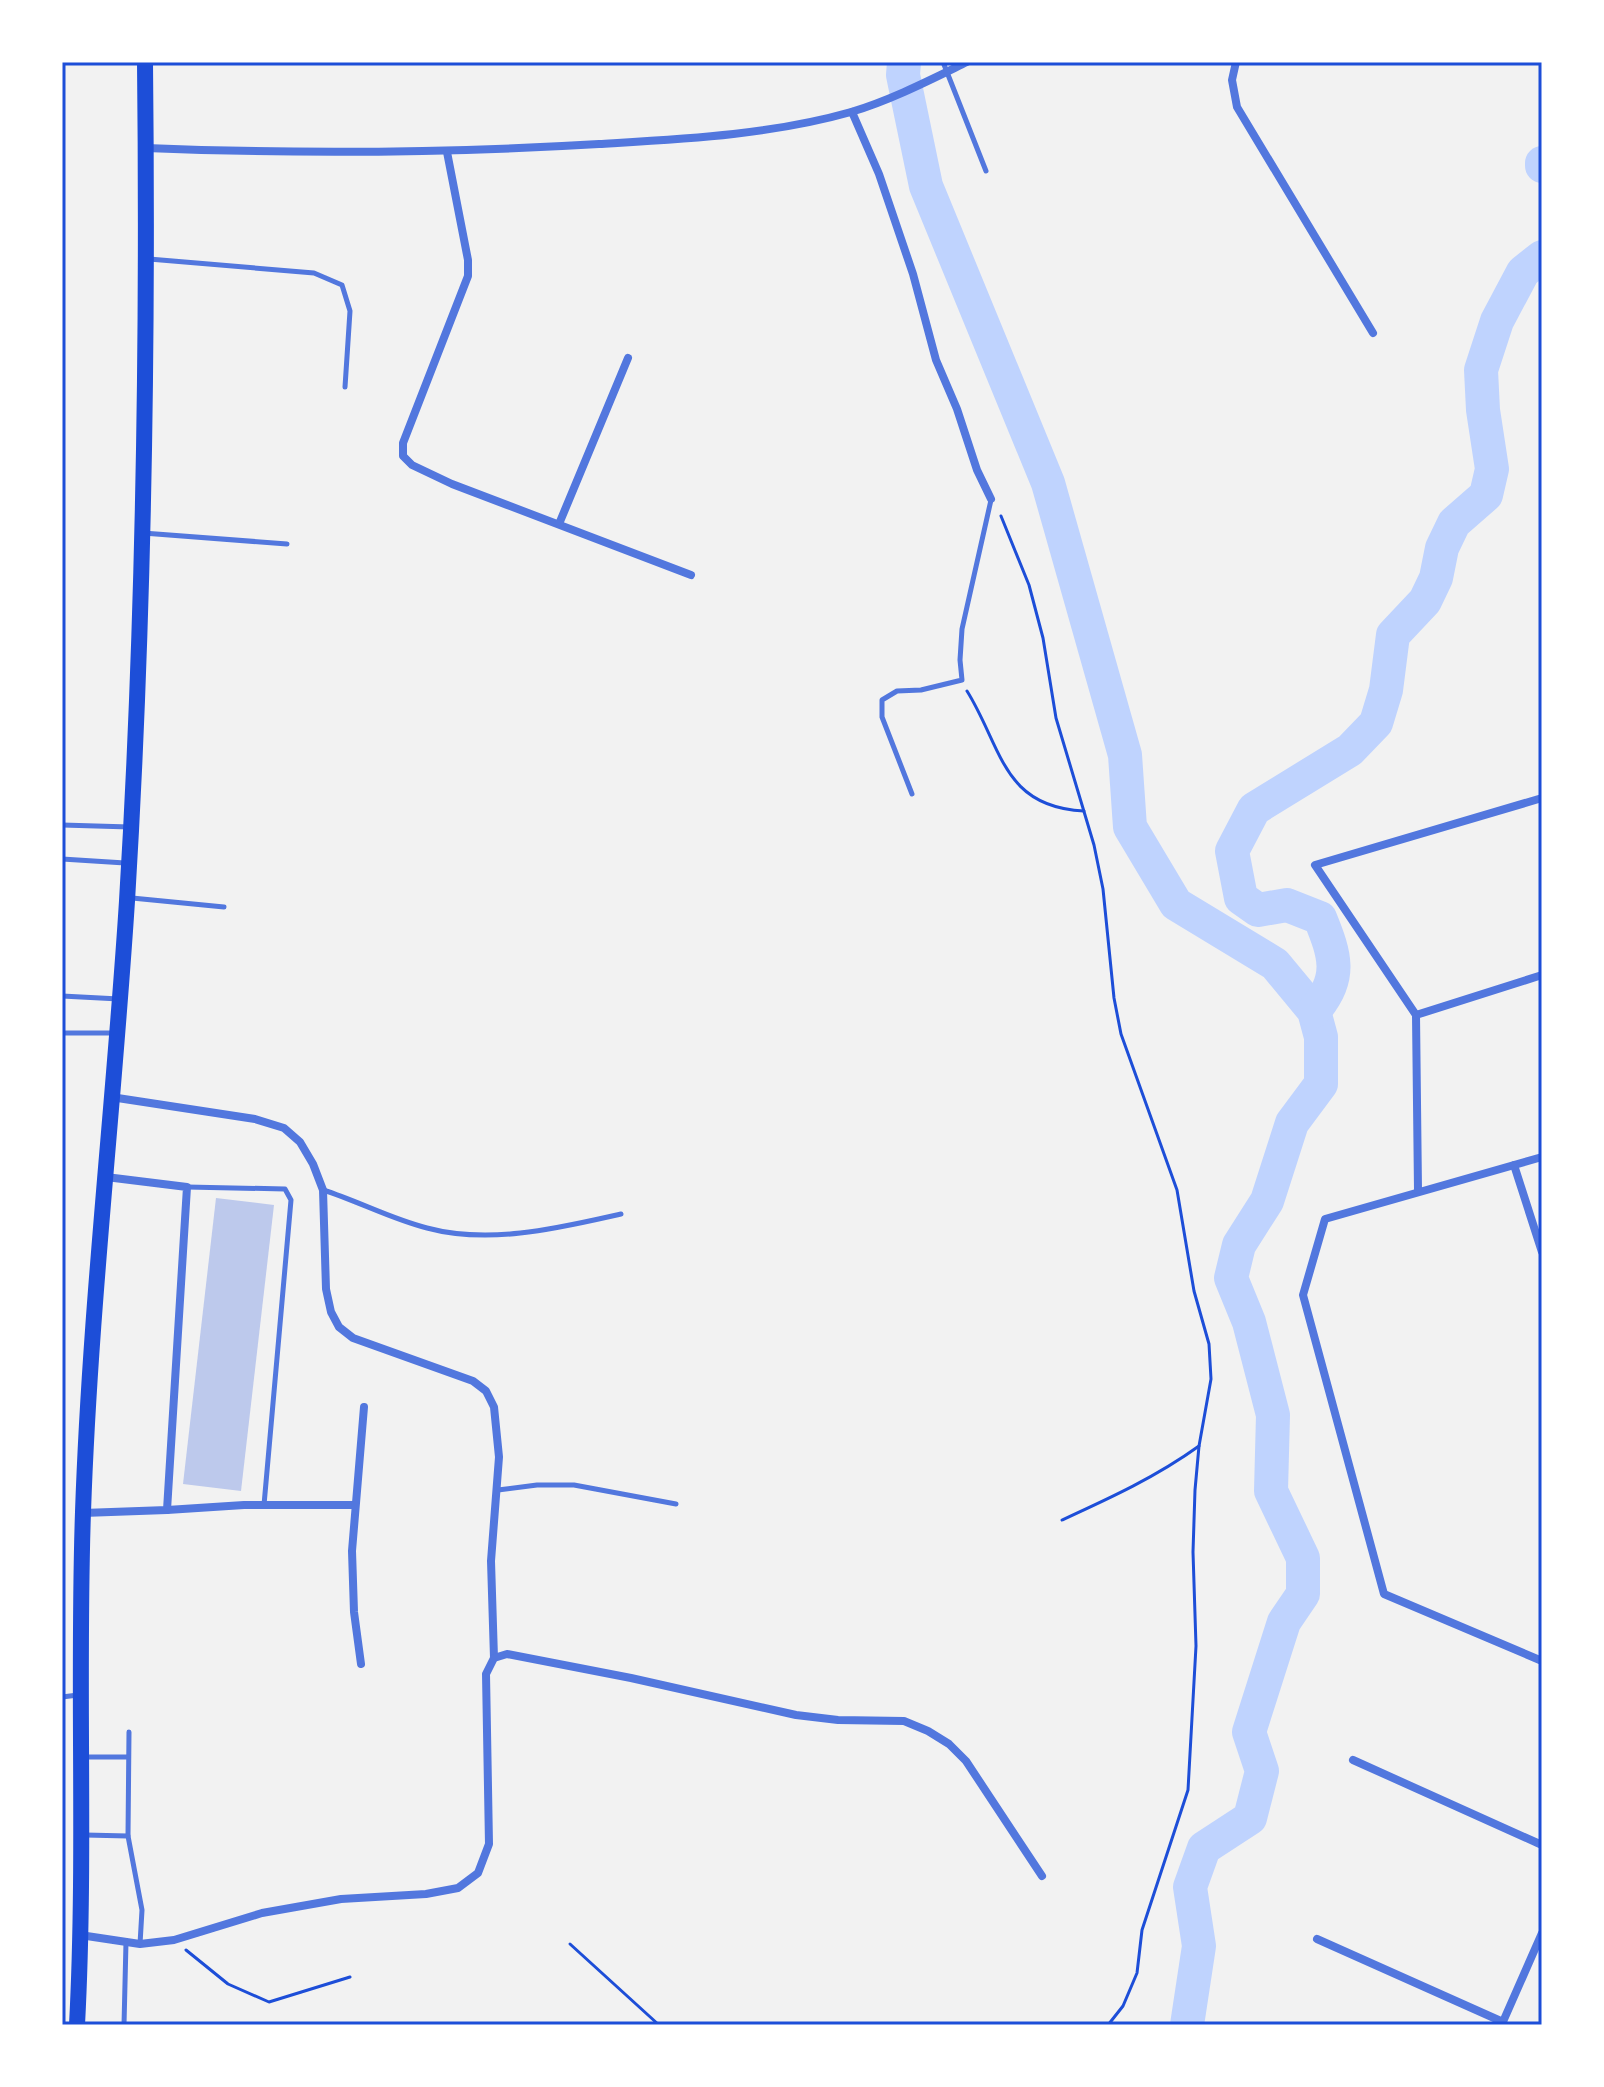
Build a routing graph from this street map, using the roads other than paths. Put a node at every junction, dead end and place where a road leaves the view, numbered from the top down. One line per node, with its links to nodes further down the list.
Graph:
1 (145, 62): 6 (main road)
2 (967, 62): 4 (street)
3 (1236, 62): 10 (street)
4 (945, 67): 5 (street); 8 (lane)
5 (852, 112): 7 (street); 13 (street)
6 (146, 148): 7 (street); 9 (main road)
7 (447, 152): 14 (street)
8 (986, 171)
9 (146, 259): 12 (lane); 15 (main road)
10 (1373, 333)
11 (628, 358): 14 (street)
12 (345, 387)
13 (991, 499): 18 (lane)
14 (559, 524): 17 (street)
15 (142, 533): 16 (lane); 21 (main road)
16 (287, 544)
17 (691, 575)
18 (912, 794)
19 (1542, 798): 29 (street)
20 (62, 825): 21 (lane)
21 (131, 827): 23 (main road)
22 (62, 859): 23 (lane)
23 (128, 863): 24 (main road)
24 (127, 897): 25 (lane); 28 (main road)
25 (224, 907)
26 (1542, 975): 29 (street)
27 (62, 996): 28 (lane)
28 (120, 999): 31 (main road)
29 (1416, 1015): 38 (street)
30 (62, 1033): 31 (lane)
31 (117, 1033): 32 (main road)
32 (111, 1097): 35 (main road); 37 (street)
33 (1542, 1157): 34 (street)
34 (1514, 1165): 38 (street); 40 (street)
35 (104, 1176): 36 (street); 47 (main road)
36 (187, 1187): 44 (lane); 46 (street)
37 (323, 1190): 39 (lane); 42 (street)
38 (1418, 1190): 49 (street)
39 (621, 1214)
40 (1542, 1252)
41 (364, 1407): 45 (street)
42 (498, 1490): 43 (lane); 48 (street)
43 (676, 1504)
44 (264, 1505): 45 (street); 46 (street)
45 (353, 1505): 50 (street)
46 (167, 1510): 47 (street)
47 (83, 1513): 51 (main road)
48 (494, 1658): 60 (street); 65 (street)
49 (1542, 1661)
50 (361, 1664)
51 (83, 1694): 52 (lane); 54 (main road)
52 (62, 1697)
53 (129, 1732): 55 (lane)
54 (82, 1757): 55 (lane); 57 (main road)
55 (128, 1757): 58 (lane)
56 (1353, 1760): 59 (street)
57 (81, 1835): 58 (lane); 62 (main road)
58 (128, 1836): 65 (lane)
59 (1542, 1845)
60 (1042, 1876)
61 (1542, 1933): 66 (street)
62 (79, 1935): 64 (street); 67 (main road)
63 (1317, 1939): 66 (street)
64 (126, 1942): 65 (street); 68 (lane)
65 (140, 1944)
66 (1503, 2024)
67 (77, 2025)
68 (124, 2025)

